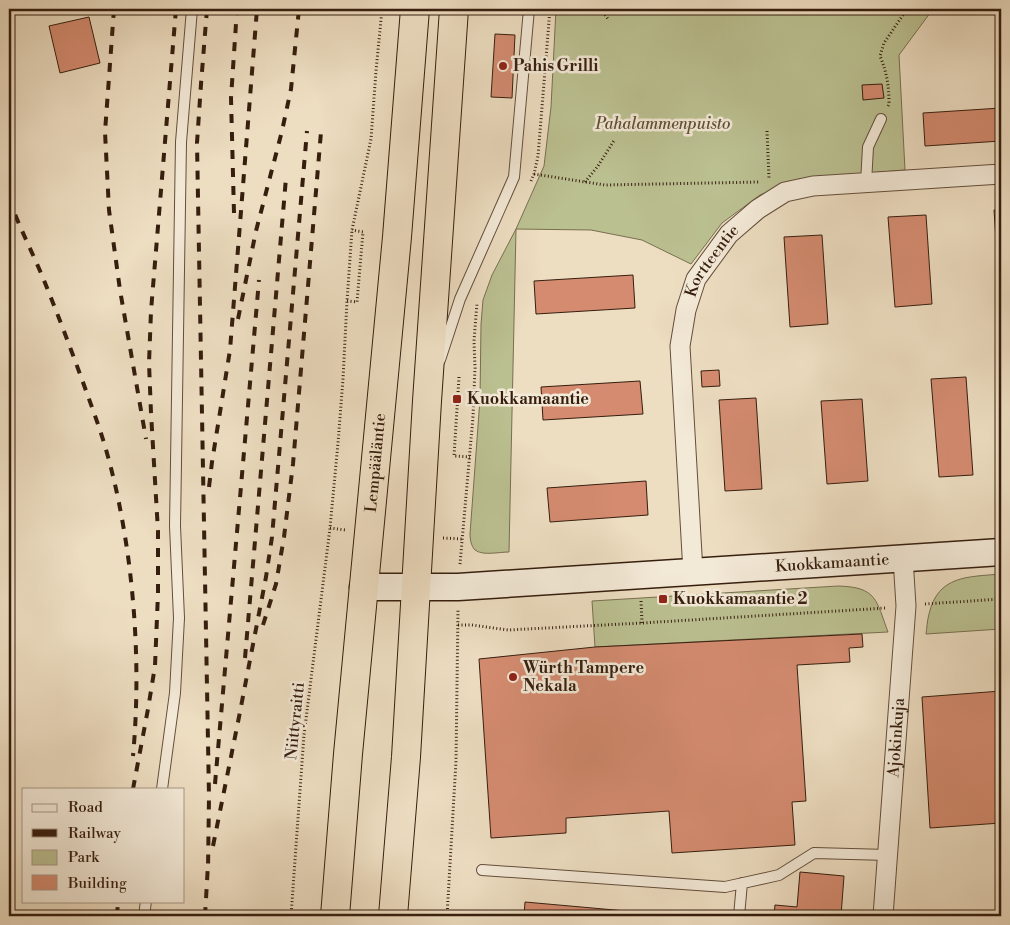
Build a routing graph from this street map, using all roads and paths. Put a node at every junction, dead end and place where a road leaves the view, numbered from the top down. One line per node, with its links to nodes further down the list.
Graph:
1 (192, 9): 31 (lane)
2 (382, 9): 16 (path, Niittyraitti)
3 (415, 9): 24 (highway, Lempääläntie)
4 (454, 9): 19 (highway)
5 (529, 9): 19 (lane)
6 (601, 9): 8 (path)
7 (907, 9): 9 (path)
8 (608, 19)
9 (880, 119): 15 (lane)
10 (766, 131): 14 (path)
11 (615, 139): 14 (path)
12 (534, 174): 14 (path)
13 (1001, 174): 15 (street, Kortteentie)
14 (585, 182)
15 (866, 183): 23 (street, Kortteentie)
16 (352, 230): 17 (path, Niittyraitti); 17 (path)
17 (347, 301): 37 (path, Niittyraitti)
18 (459, 377): 20 (path)
19 (427, 401): 25 (highway)
20 (470, 457)
21 (1001, 552): 22 (main road, Kuokkamaantie)
22 (903, 558): 23 (main road, Kuokkamaantie); 28 (street, Ajokinkuja)
23 (693, 572): 25 (main road, Kuokkamaantie)
24 (364, 587): 25 (main road, Kuokkamaantie); 38 (highway, Lempääläntie)
25 (416, 588): 39 (highway)
26 (1001, 599): 28 (path)
27 (641, 600): 29 (path)
28 (906, 606): 29 (path); 32 (street, Ajokinkuja)
29 (642, 623): 30 (path)
30 (458, 625)
31 (162, 788)
32 (888, 855): 34 (lane); 41 (street, Ajokinkuja)
33 (482, 870): 34 (lane)
34 (742, 883): 40 (lane)
35 (146, 902): 36 (lane)
36 (144, 916)
37 (291, 916)
38 (335, 916)
39 (393, 916)
40 (739, 916)
41 (883, 916)

